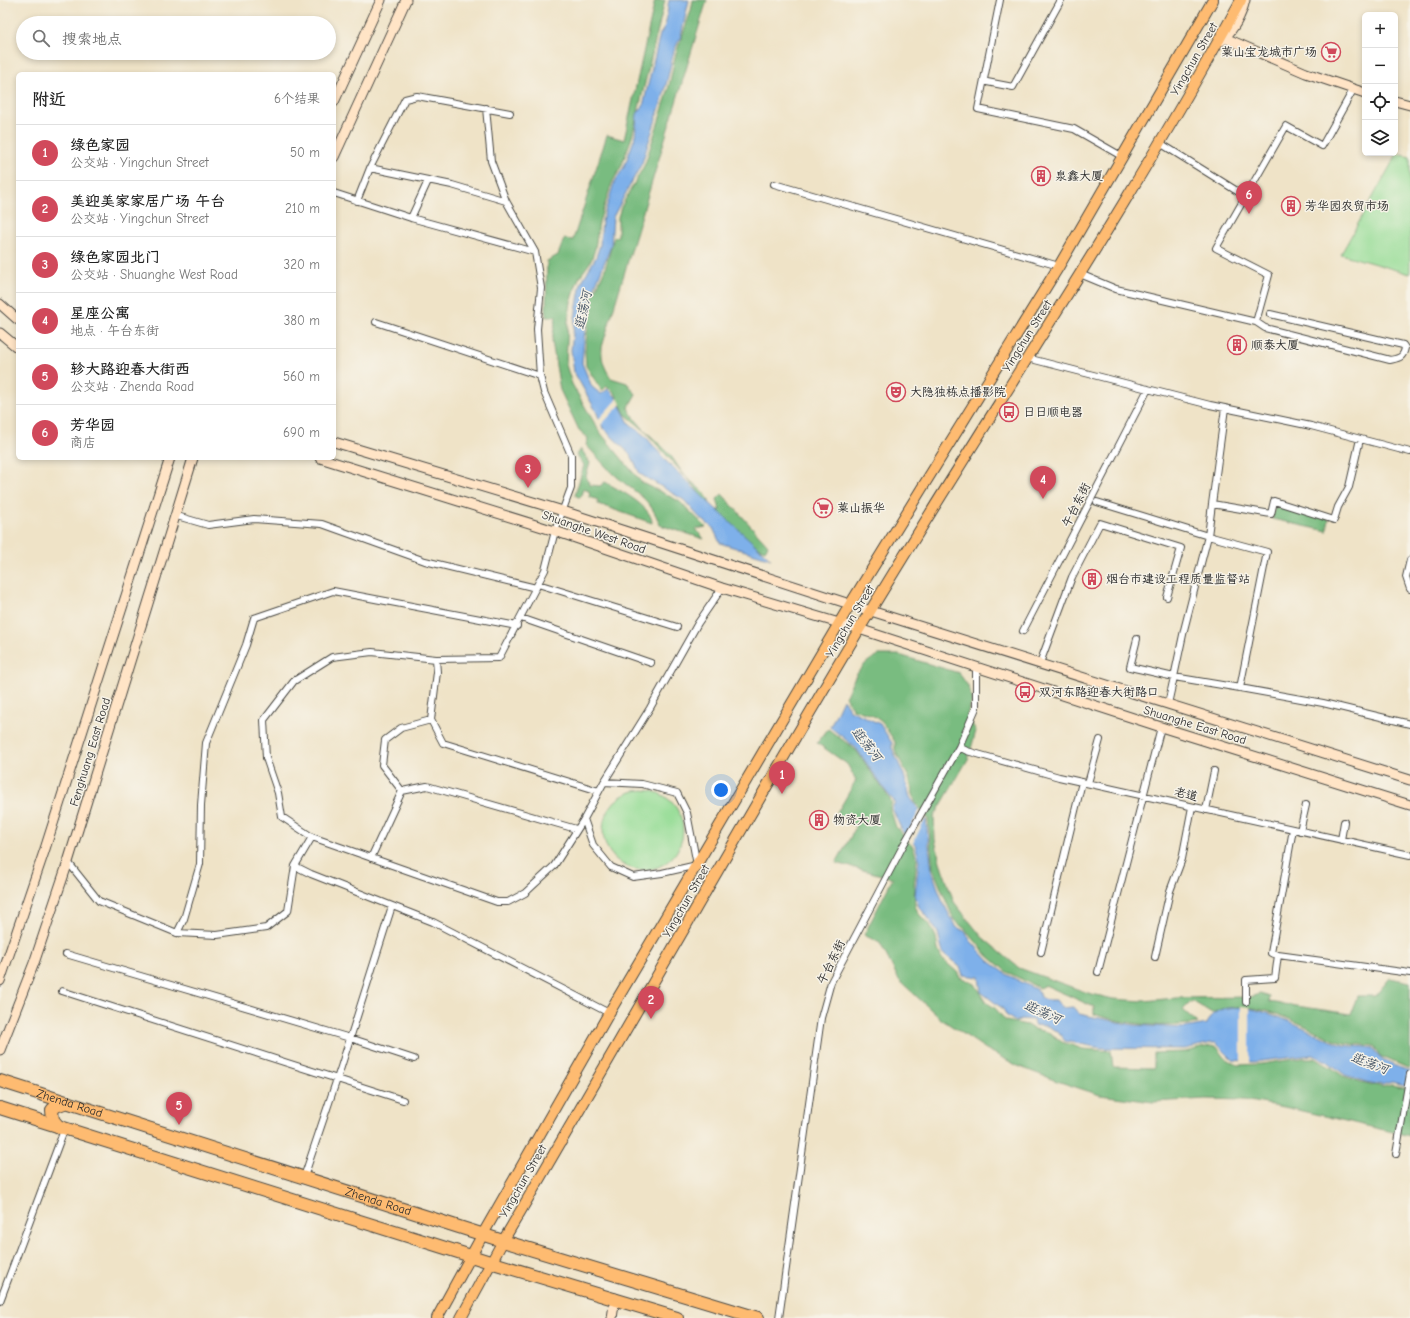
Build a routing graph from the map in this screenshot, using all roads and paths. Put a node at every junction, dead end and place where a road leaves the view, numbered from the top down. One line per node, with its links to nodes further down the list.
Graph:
1 (382, 0): 15 (street)
2 (406, 0): 21 (street)
3 (1000, 0): 22 (street)
4 (1060, 0): 12 (street)
5 (1208, 0): 10 (street)
6 (1213, 0): 10 (main road, Yingchun Street)
7 (1241, 0): 11 (main road, Yingchun Street)
8 (1245, 0): 9 (street)
9 (1225, 38): 11 (street); 13 (street)
10 (1191, 39): 22 (main road, Yingchun Street)
11 (1213, 51): 20 (main road, Yingchun Street)
12 (987, 82)
13 (1353, 90): 14 (street); 27 (street)
14 (1362, 93)
15 (336, 98)
16 (1398, 102): 17 (street)
17 (1410, 105)
18 (486, 108): 19 (street); 23 (street); 29 (street)
19 (510, 113)
20 (1160, 143): 27 (street); 33 (main road, Yingchun Street)
21 (336, 153)
22 (1123, 156): 32 (main road, Yingchun Street)
23 (370, 168): 24 (street); 28 (street)
24 (428, 181): 29 (street); 30 (street)
25 (774, 184): 32 (street)
26 (336, 194): 28 (street)
27 (1245, 196): 38 (street)
28 (357, 201): 30 (street)
29 (506, 201): 31 (street)
30 (412, 218): 31 (street)
31 (535, 252): 42 (street)
32 (1060, 266): 62 (main road, Yingchun Street)
33 (1080, 274): 38 (street); 41 (main road, Yingchun Street)
34 (0, 304): 36 (street)
35 (1270, 314): 38 (street)
36 (16, 318)
37 (376, 322): 42 (street)
38 (1256, 322)
39 (0, 333): 40 (street)
40 (16, 346)
41 (1027, 358): 43 (street); 63 (main road, Yingchun Street)
42 (540, 376): 53 (street)
43 (1148, 389): 44 (street); 69 (street, 午台东街)
44 (1225, 408): 45 (street); 52 (street)
45 (1360, 439): 47 (street); 52 (street)
46 (336, 443): 53 (street, Shuanghe West Road)
47 (1410, 452)
48 (169, 460): 115 (street, Fenghuang East Road)
49 (193, 460): 54 (street, Fenghuang East Road)
50 (326, 460): 55 (street, Shuanghe West Road)
51 (1097, 502): 56 (street)
52 (1212, 504): 56 (street)
53 (563, 511): 55 (street); 62 (street, Shuanghe West Road)
54 (176, 516): 58 (street); 104 (street, Fenghuang East Road)
55 (555, 531): 58 (street); 59 (street, Shuanghe West Road)
56 (1208, 536): 75 (street); 76 (street)
57 (1410, 560): 60 (street)
58 (537, 586): 64 (street); 67 (street)
59 (722, 588): 65 (street, Shuanghe West Road); 85 (street)
60 (1410, 589)
61 (1167, 597): 73 (street)
62 (851, 603): 63 (street, Shuanghe West Road); 65 (main road, Yingchun Street)
63 (871, 611): 68 (main road, Yingchun Street); 73 (street, Shuanghe East Road)
64 (521, 618): 66 (street); 72 (street)
65 (839, 624): 68 (street, Shuanghe West Road); 105 (main road, Yingchun Street)
66 (517, 626): 71 (street); 108 (street)
67 (677, 627)
68 (859, 629): 74 (street, Shuanghe East Road); 132 (main road, Yingchun Street)
69 (1022, 631)
70 (1137, 639): 75 (street)
71 (436, 659): 78 (street); 100 (street)
72 (651, 663)
73 (1040, 663): 77 (street, Shuanghe East Road)
74 (976, 667): 80 (street, Shuanghe East Road); 82 (street, 午台东街)
75 (1174, 677): 76 (street); 77 (street)
76 (1240, 688): 79 (street)
77 (1168, 704): 84 (street, Shuanghe East Road)
78 (431, 720): 88 (street); 89 (street)
79 (1410, 724)
80 (1161, 728): 90 (street); 92 (street, Shuanghe East Road)
81 (1100, 740): 87 (street)
82 (959, 747): 86 (street, 老道); 142 (street, 午台东街)
83 (1214, 771): 94 (street)
84 (1410, 780)
85 (604, 782): 89 (street); 105 (street)
86 (1082, 782): 87 (street, 老道); 109 (street)
87 (1088, 783): 90 (street, 老道)
88 (402, 791): 97 (street); 103 (street)
89 (599, 791): 95 (street)
90 (1144, 796): 93 (street, 老道); 113 (street)
91 (1306, 805): 99 (street)
92 (1410, 805)
93 (1192, 807): 94 (street, 老道); 112 (street)
94 (1206, 810): 98 (street, 老道)
95 (584, 819): 97 (street); 105 (street)
96 (1344, 822): 101 (street)
97 (576, 829): 103 (street)
98 (1293, 829): 99 (street, 老道); 111 (street)
99 (1300, 831): 101 (street, 老道)
100 (312, 837): 103 (street); 106 (street)
101 (1342, 840): 102 (street, 老道)
102 (1410, 855)
103 (372, 858)
104 (68, 862): 108 (street); 120 (street, Fenghuang East Road)
105 (697, 865): 118 (main road, Yingchun Street)
106 (295, 866): 107 (street); 108 (street)
107 (392, 906): 118 (street); 119 (street)
108 (177, 933)
109 (1041, 952)
110 (66, 954): 119 (street)
111 (1278, 955): 114 (street); 117 (street)
112 (1155, 957)
113 (1098, 972)
114 (1410, 974)
115 (0, 981)
116 (62, 991): 123 (street)
117 (1246, 1002)
118 (609, 1013): 131 (main road, Yingchun Street)
119 (350, 1038): 121 (street); 123 (street)
120 (0, 1050)
121 (414, 1059)
122 (1410, 1074): 129 (street)
123 (337, 1078): 125 (street); 130 (street)
124 (0, 1081): 126 (highway, Zhenda Road)
125 (403, 1100)
126 (67, 1102): 128 (highway); 130 (highway, Zhenda Road)
127 (0, 1108): 128 (highway, Zhenda Road)
128 (62, 1129): 133 (highway, Zhenda Road); 136 (street)
129 (1396, 1154)
130 (304, 1177): 131 (highway, Zhenda Road)
131 (483, 1234): 132 (highway, Zhenda Road); 133 (main road, Yingchun Street)
132 (503, 1241): 134 (main road, Yingchun Street); 141 (highway, Zhenda Road)
133 (471, 1256): 134 (highway, Zhenda Road); 137 (main road, Yingchun Street)
134 (490, 1262): 135 (highway, Zhenda Road); 138 (main road, Yingchun Street)
135 (615, 1298): 139 (street); 140 (highway, Zhenda Road)
136 (0, 1301)
137 (437, 1318)
138 (461, 1318)
139 (612, 1318)
140 (677, 1318)
141 (758, 1318)
142 (779, 1318)

